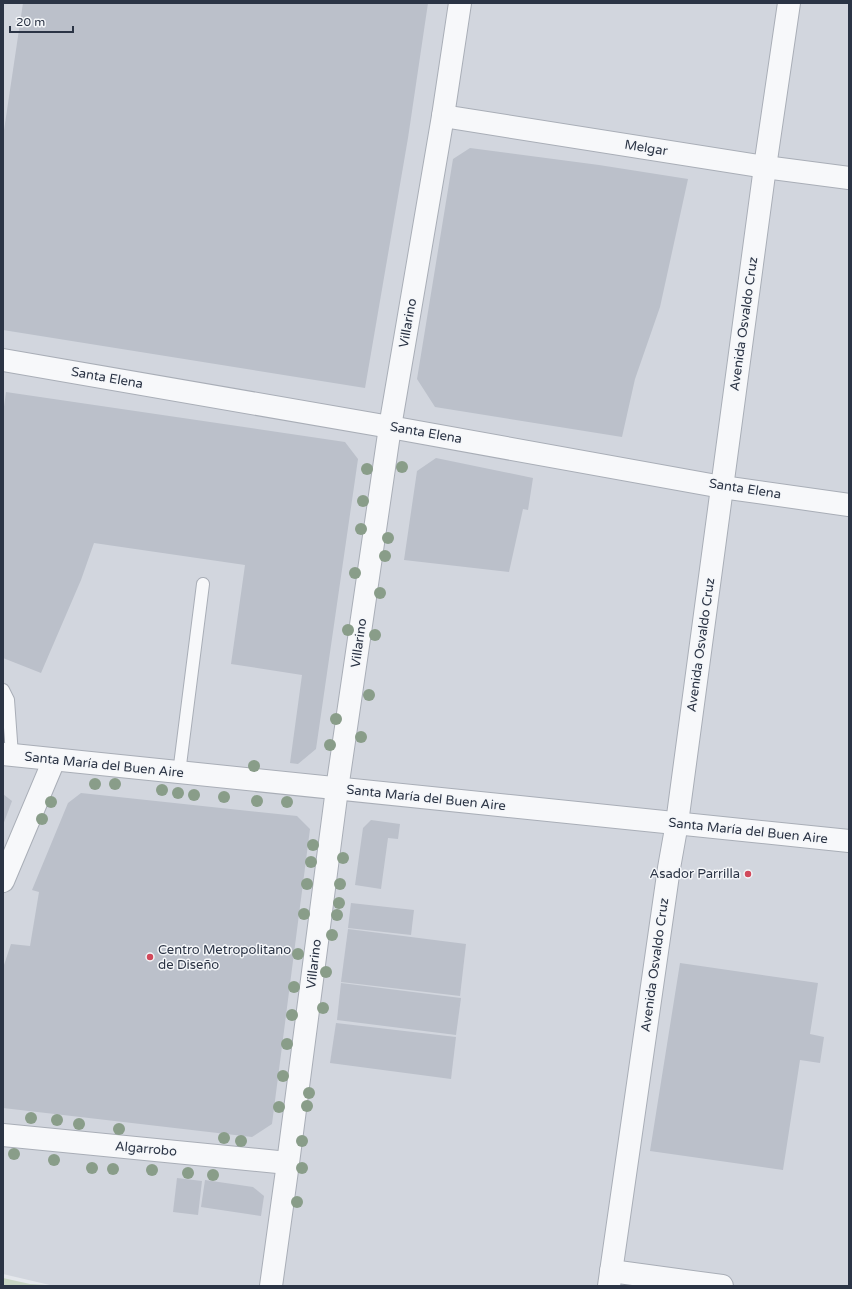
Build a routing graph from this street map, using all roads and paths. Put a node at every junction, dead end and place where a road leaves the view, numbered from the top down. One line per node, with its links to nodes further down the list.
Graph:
1 (460, 3): 3 (street, Villarino)
2 (789, 3): 4 (street, Avenida Osvaldo Cruz)
3 (443, 116): 4 (street, Melgar); 7 (street, Villarino)
4 (765, 167): 5 (street, Melgar); 8 (street, Avenida Osvaldo Cruz)
5 (849, 178)
6 (3, 360): 7 (street, Santa Elena)
7 (390, 427): 8 (street, Santa Elena); 15 (street, Villarino)
8 (722, 486): 9 (street, Santa Elena); 16 (street, Avenida Osvaldo Cruz)
9 (849, 505)
10 (203, 584): 14 (lane)
11 (3, 690): 12 (lane)
12 (8, 755): 13 (street, Santa María del Buen Aire)
13 (54, 760): 14 (street, Santa María del Buen Aire); 18 (street)
14 (179, 773): 15 (street, Santa María del Buen Aire)
15 (337, 789): 16 (street, Santa María del Buen Aire); 20 (street, Villarino)
16 (677, 823): 17 (street, Santa María del Buen Aire); 21 (street, Avenida Osvaldo Cruz)
17 (849, 841)
18 (3, 881)
19 (3, 1135): 20 (street, Algarrobo)
20 (288, 1163): 22 (street, Villarino)
21 (610, 1278): 23 (street)
22 (271, 1286)
23 (722, 1286)

